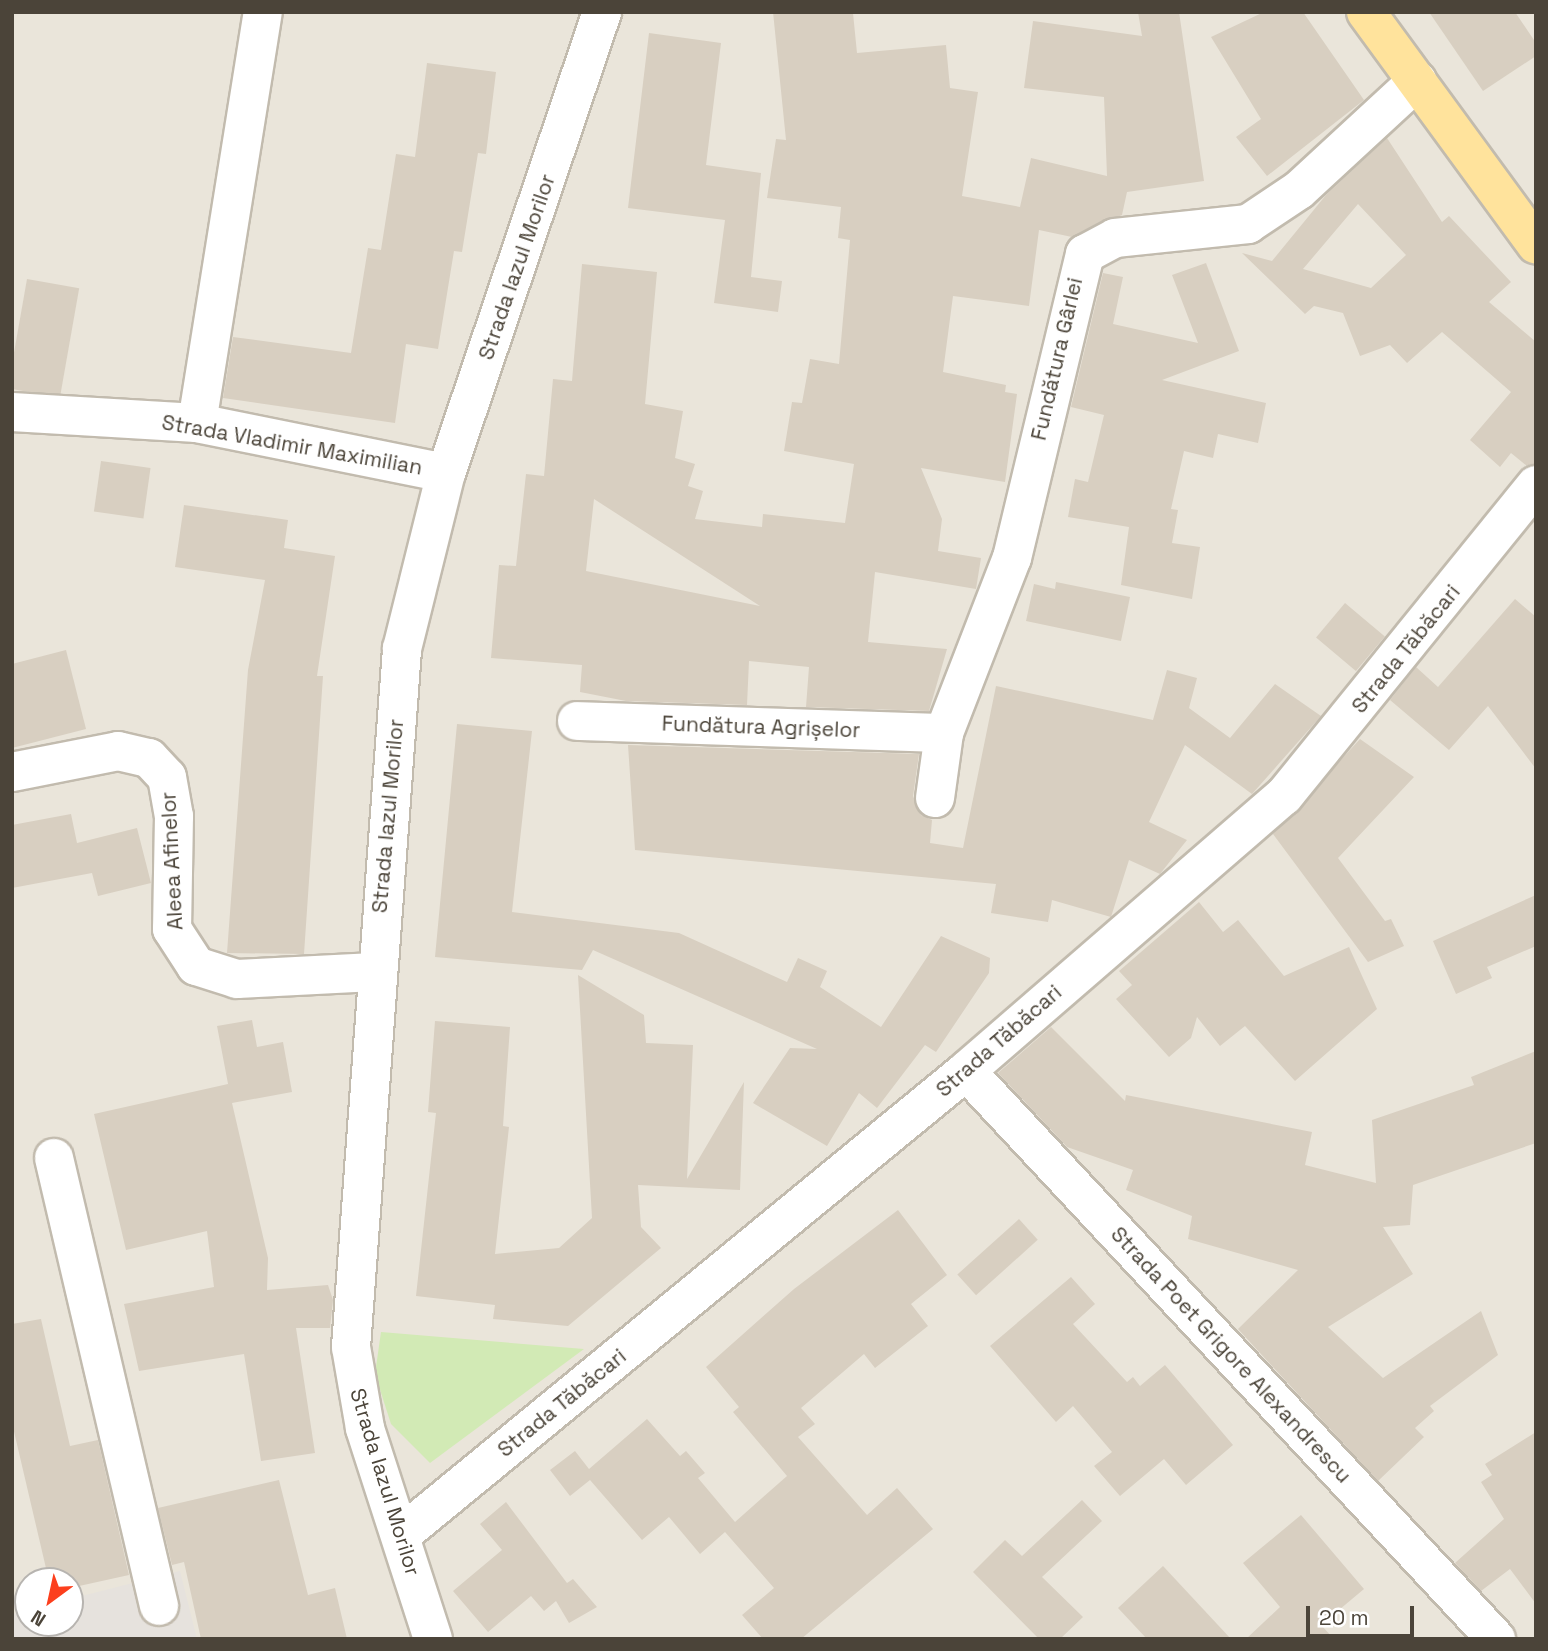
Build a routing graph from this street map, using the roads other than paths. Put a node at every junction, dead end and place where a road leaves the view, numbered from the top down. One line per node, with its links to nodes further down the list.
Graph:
1 (263, 12): 7 (street)
2 (602, 12): 8 (street, Strada Iazul Morilor)
3 (1366, 12): 4 (main road)
4 (1417, 81): 5 (main road); 11 (street, Fundătura Gârlei)
5 (1536, 244)
6 (12, 412): 7 (street, Strada Vladimir Maximilian)
7 (197, 423): 8 (street, Strada Vladimir Maximilian)
8 (446, 472): 14 (street, Strada Iazul Morilor)
9 (1536, 485): 15 (street, Strada Tăbăcari)
10 (577, 721): 11 (street, Fundătura Agrișelor)
11 (944, 733): 13 (street, Fundătura Gârlei)
12 (12, 772): 14 (street, Aleea Afinelor)
13 (935, 798)
14 (375, 972): 17 (street, Strada Iazul Morilor)
15 (966, 1070): 17 (street, Strada Tăbăcari); 20 (street, Strada Poet Grigore Alexandrescu)
16 (54, 1158): 18 (street)
17 (401, 1535): 19 (street, Strada Iazul Morilor)
18 (159, 1606)
19 (433, 1639)
20 (1496, 1639)

